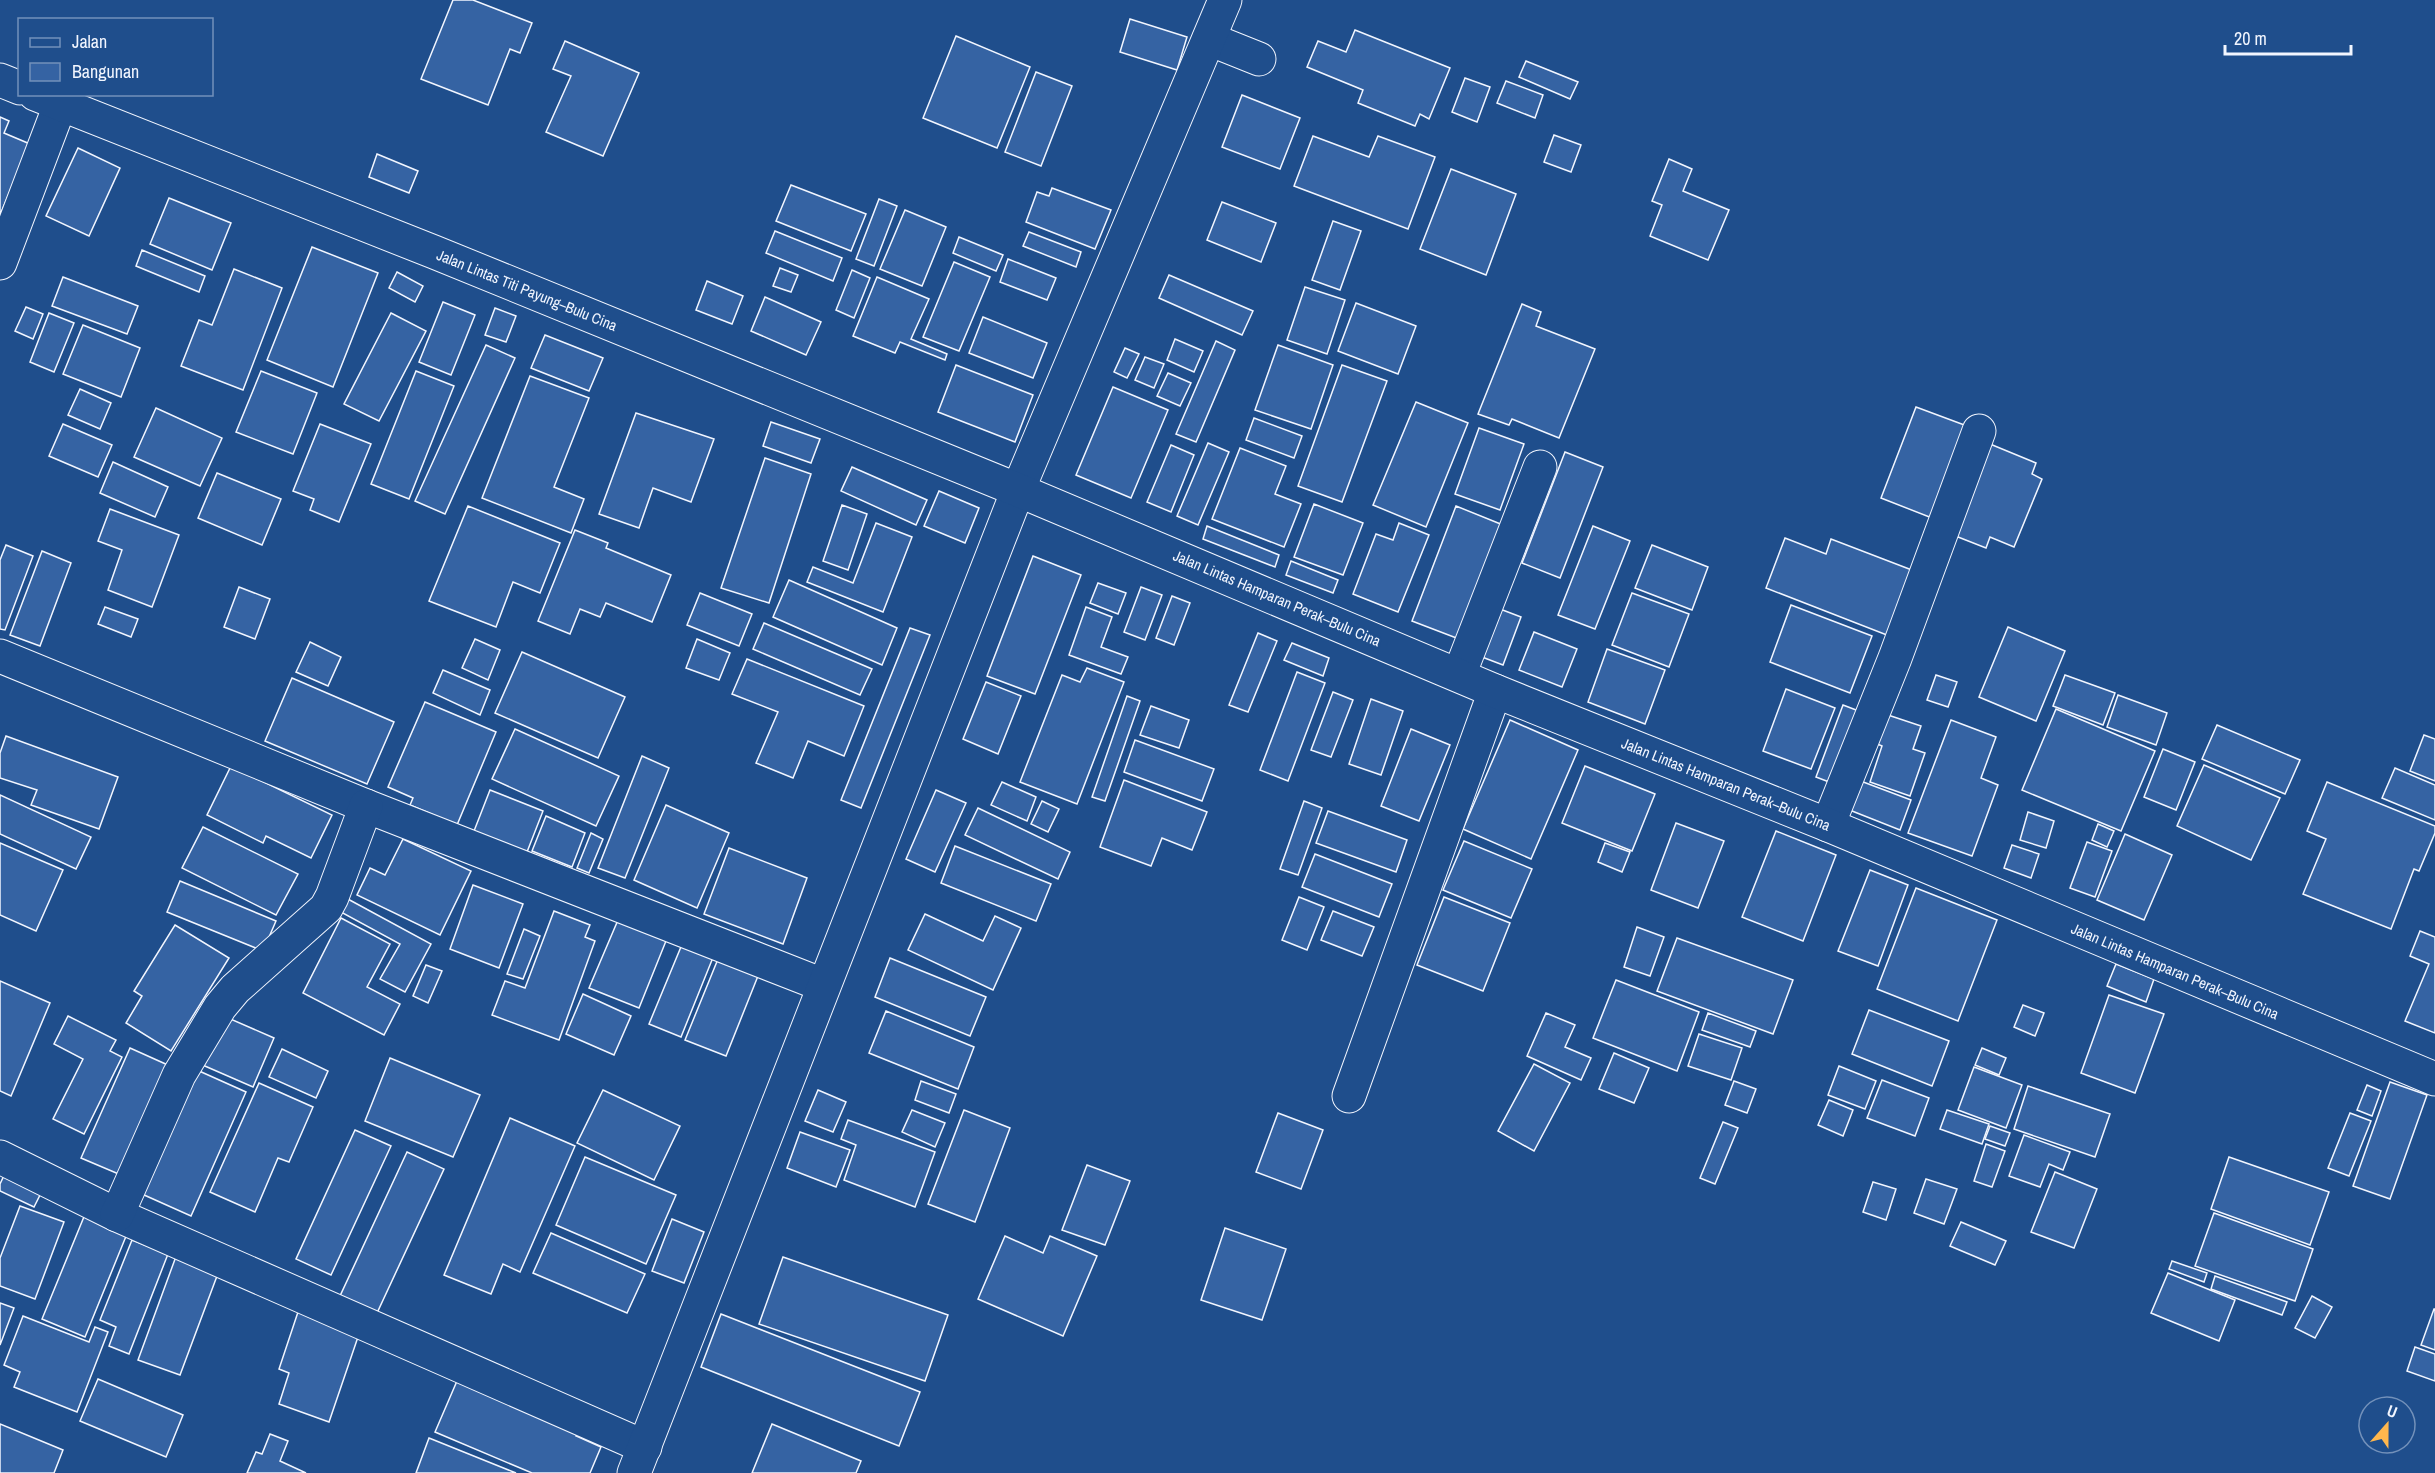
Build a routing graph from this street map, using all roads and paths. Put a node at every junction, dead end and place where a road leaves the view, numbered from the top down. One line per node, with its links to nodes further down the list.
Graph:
1 (1226, 0): 2 (street)
2 (1209, 39): 3 (street); 10 (street)
3 (1259, 59)
4 (0, 81): 5 (street)
5 (18, 87)
6 (47, 100): 7 (street); 10 (street, Jalan Lintas Titi Payung–Bulu Cina)
7 (0, 263)
8 (1979, 431): 15 (street)
9 (1540, 466): 12 (street)
10 (1018, 490): 12 (street, Jalan Lintas Hamparan Perak–Bulu Cina); 16 (street)
11 (2, 665): 14 (street)
12 (1459, 675): 13 (street, Jalan Lintas Hamparan Perak–Bulu Cina)
13 (1496, 691): 15 (street, Jalan Lintas Hamparan Perak–Bulu Cina); 18 (street)
14 (366, 806): 16 (street); 20 (street)
15 (1828, 825): 17 (street, Jalan Lintas Hamparan Perak–Bulu Cina)
16 (823, 985): 21 (street)
17 (2435, 1079)
18 (1349, 1096)
19 (1, 1161): 20 (street)
20 (117, 1215): 21 (street)
21 (640, 1460)

